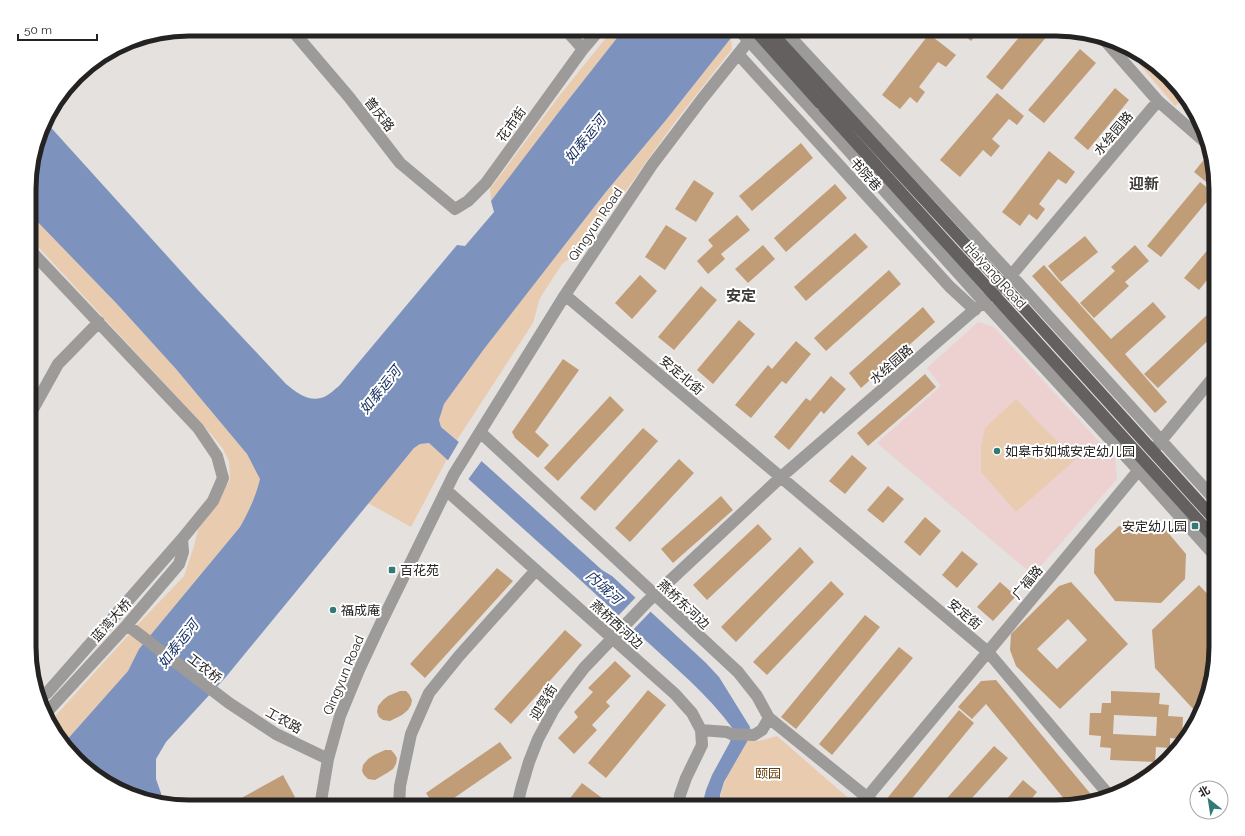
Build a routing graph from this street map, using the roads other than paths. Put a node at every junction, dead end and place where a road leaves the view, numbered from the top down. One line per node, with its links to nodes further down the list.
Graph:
1 (297, 36): 15 (street, 普庆路)
2 (571, 36): 10 (street)
3 (594, 36): 10 (street, 花市街)
4 (747, 36): 12 (street, bridge)
5 (752, 36): 11 (street, Qingyun Road)
6 (761, 36): 12 (main road, Haiyang Road, bridge)
7 (774, 36): 12 (main road, Haiyang Road)
8 (787, 36): 12 (street)
9 (1110, 46): 13 (street)
10 (583, 49): 15 (street, 花市街)
11 (738, 54): 20 (street, Qingyun Road); 22 (street, 书院巷)
12 (824, 98): 17 (street); 18 (main road, Haiyang Road); 19 (main road, Haiyang Road); 21 (street)
13 (1158, 101): 14 (street); 17 (street, 水绘园路)
14 (1200, 138)
15 (455, 209)
16 (36, 256): 23 (street)
17 (1012, 276): 18 (street, 水绘园路); 27 (street)
18 (1003, 285): 19 (street, 水绘园路); 28 (main road, Haiyang Road)
19 (994, 294): 21 (street, 水绘园路); 28 (main road, Haiyang Road)
20 (565, 295): 26 (street, Qingyun Road); 29 (street, 安定北街)
21 (984, 302): 22 (street, 水绘园路); 28 (street)
22 (975, 310): 29 (street, 水绘园路)
23 (99, 322): 25 (street); 34 (street)
24 (1209, 383): 27 (street, 广福路)
25 (36, 404)
26 (480, 432): 30 (street, Qingyun Road); 37 (street, 燕桥东河边)
27 (1161, 441): 28 (street, 广福路); 31 (street)
28 (1146, 461): 32 (main road, Haiyang Road); 33 (main road, Haiyang Road); 35 (street); 41 (street, 广福路)
29 (781, 477): 37 (street, 水绘园路); 41 (street, 安定街)
30 (446, 490): 36 (street, 燕桥西河边); 47 (street, Qingyun Road)
31 (1209, 493)
32 (1209, 516)
33 (1209, 532)
34 (182, 539): 38 (street, 蓝湾大桥); 42 (street)
35 (1209, 547)
36 (536, 570): 40 (street, 燕桥西河边); 51 (street)
37 (650, 598): 39 (street, 水绘园路); 45 (street, 燕桥东河边)
38 (127, 624): 43 (street, 工农桥); 44 (street, 蓝湾大桥)
39 (621, 628): 40 (street, 迎驾街)
40 (611, 638): 46 (street, 燕桥西河边); 52 (street, 迎驾街)
41 (988, 652): 48 (street, 安定街); 49 (street, 广福路)
42 (44, 696)
43 (228, 703): 47 (street, 工农路)
44 (49, 709)
45 (769, 718): 46 (street); 49 (street, 燕桥东河边)
46 (701, 730): 53 (street)
47 (328, 759): 50 (street, Qingyun Road)
48 (1106, 792)
49 (867, 797): 54 (street, 广福路); 55 (street, 燕桥东河边)
50 (321, 800)
51 (399, 800)
52 (519, 800)
53 (680, 800)
54 (865, 800)
55 (871, 800)

